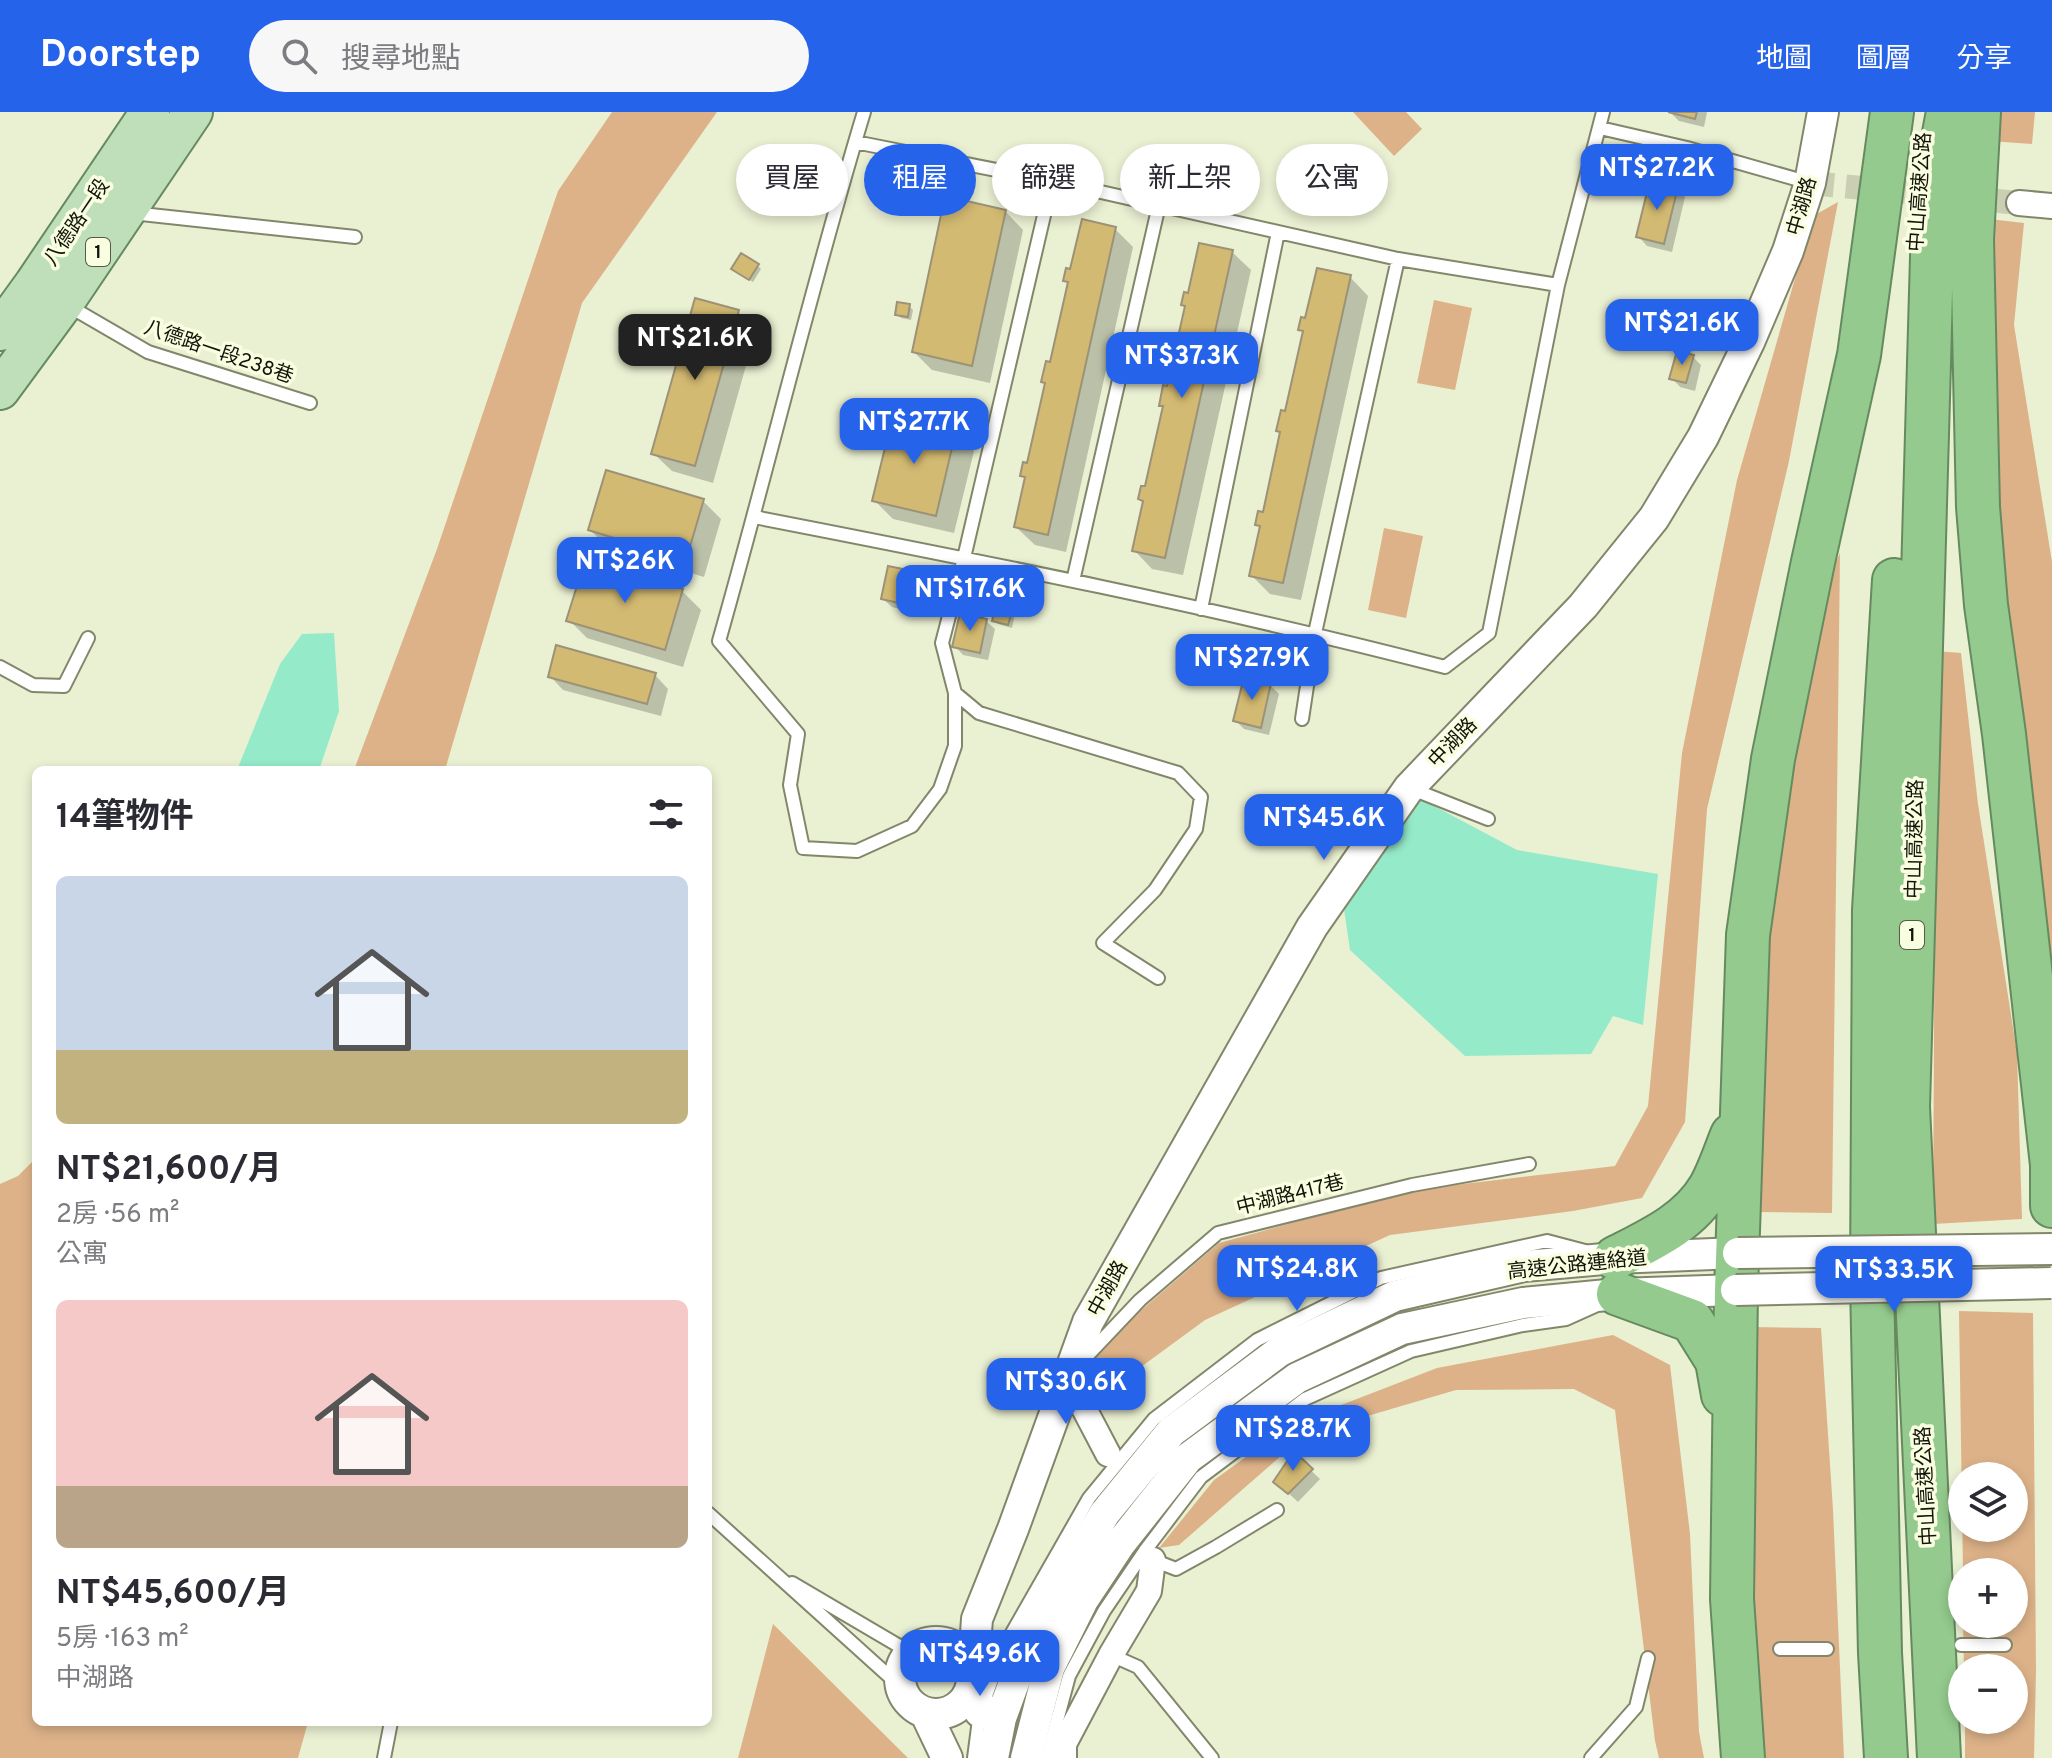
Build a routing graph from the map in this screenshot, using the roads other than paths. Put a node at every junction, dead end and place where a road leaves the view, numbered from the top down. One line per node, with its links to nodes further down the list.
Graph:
1 (150, 112): 24 (main road, 八德路一段 / 1)
2 (193, 112): 16 (main road, 八德路一段 / 1)
3 (864, 112): 11 (lane)
4 (1603, 112): 10 (lane)
5 (1823, 112): 13 (street, 中湖路)
6 (1892, 112): 40 (highway)
7 (1924, 112): 77 (highway, 中山高速公路 / 1)
8 (1948, 112): 78 (highway, 中山高速公路 / 1)
9 (1979, 112): 42 (highway)
10 (1600, 128): 13 (lane); 23 (lane)
11 (855, 142): 12 (lane); 28 (lane)
12 (992, 169)
13 (1810, 183): 37 (street, 中湖路)
14 (2019, 203): 15 (street)
15 (2052, 206)
16 (125, 212): 21 (lane); 24 (main road, 八德路一段 / 1)
17 (1044, 216): 29 (lane)
18 (1156, 216): 30 (lane)
19 (1207, 216): 20 (lane)
20 (1278, 232): 22 (lane); 31 (lane)
21 (355, 237)
22 (1398, 259): 23 (lane); 32 (lane)
23 (1558, 285): 32 (lane)
24 (49, 294): 25 (main road, 八德路一段 / 1); 26 (main road, 八德路一段 / 1); 27 (lane, 八德路一段238巷)
25 (0, 331)
26 (0, 390)
27 (310, 403)
28 (754, 517): 29 (lane); 35 (lane)
29 (964, 558): 30 (lane); 35 (lane)
30 (1073, 581): 31 (lane)
31 (1201, 609): 32 (lane)
32 (1315, 633): 36 (lane)
33 (88, 638): 34 (lane)
34 (0, 667)
35 (955, 693): 39 (lane)
36 (1302, 719)
37 (1409, 788): 38 (lane); 46 (street, 中湖路)
38 (1488, 819)
39 (1158, 978)
40 (1742, 1112): 43 (highway); 45 (highway)
41 (1529, 1164): 46 (lane, 中湖路417巷)
42 (2052, 1206)
43 (1737, 1272): 44 (street, 高速公路連絡道, bridge); 45 (street, 高速公路連絡道); 47 (highway)
44 (2052, 1273)
45 (1617, 1276): 47 (highway); 61 (lane); 61 (street, 高速公路連絡道)
46 (1067, 1376): 48 (street); 53 (street, 中湖路)
47 (1733, 1451): 76 (highway)
48 (1108, 1454)
49 (1277, 1510): 51 (lane)
50 (712, 1517): 52 (lane)
51 (1153, 1560): 59 (street)
52 (769, 1569): 56 (lane); 63 (lane)
53 (977, 1619): 56 (street); 62 (street, 中湖路)
54 (1961, 1645): 55 (lane)
55 (2005, 1645)
56 (919, 1648): 62 (street); 63 (street)
57 (1780, 1649): 58 (lane)
58 (1827, 1649)
59 (1111, 1655): 73 (street); 74 (lane)
60 (1648, 1658): 75 (lane)
61 (1036, 1662): 64 (lane); 70 (street); 71 (street); 72 (lane)
62 (973, 1674): 64 (street); 65 (street)
63 (901, 1687): 65 (street)
64 (980, 1712): 69 (lane)
65 (926, 1714): 68 (street)
66 (390, 1726): 67 (lane)
67 (384, 1758)
68 (947, 1758)
69 (974, 1758)
70 (993, 1758)
71 (1026, 1758)
72 (1047, 1758)
73 (1064, 1758)
74 (1212, 1758)
75 (1591, 1758)
76 (1743, 1758)
77 (1886, 1758)
78 (1939, 1758)

